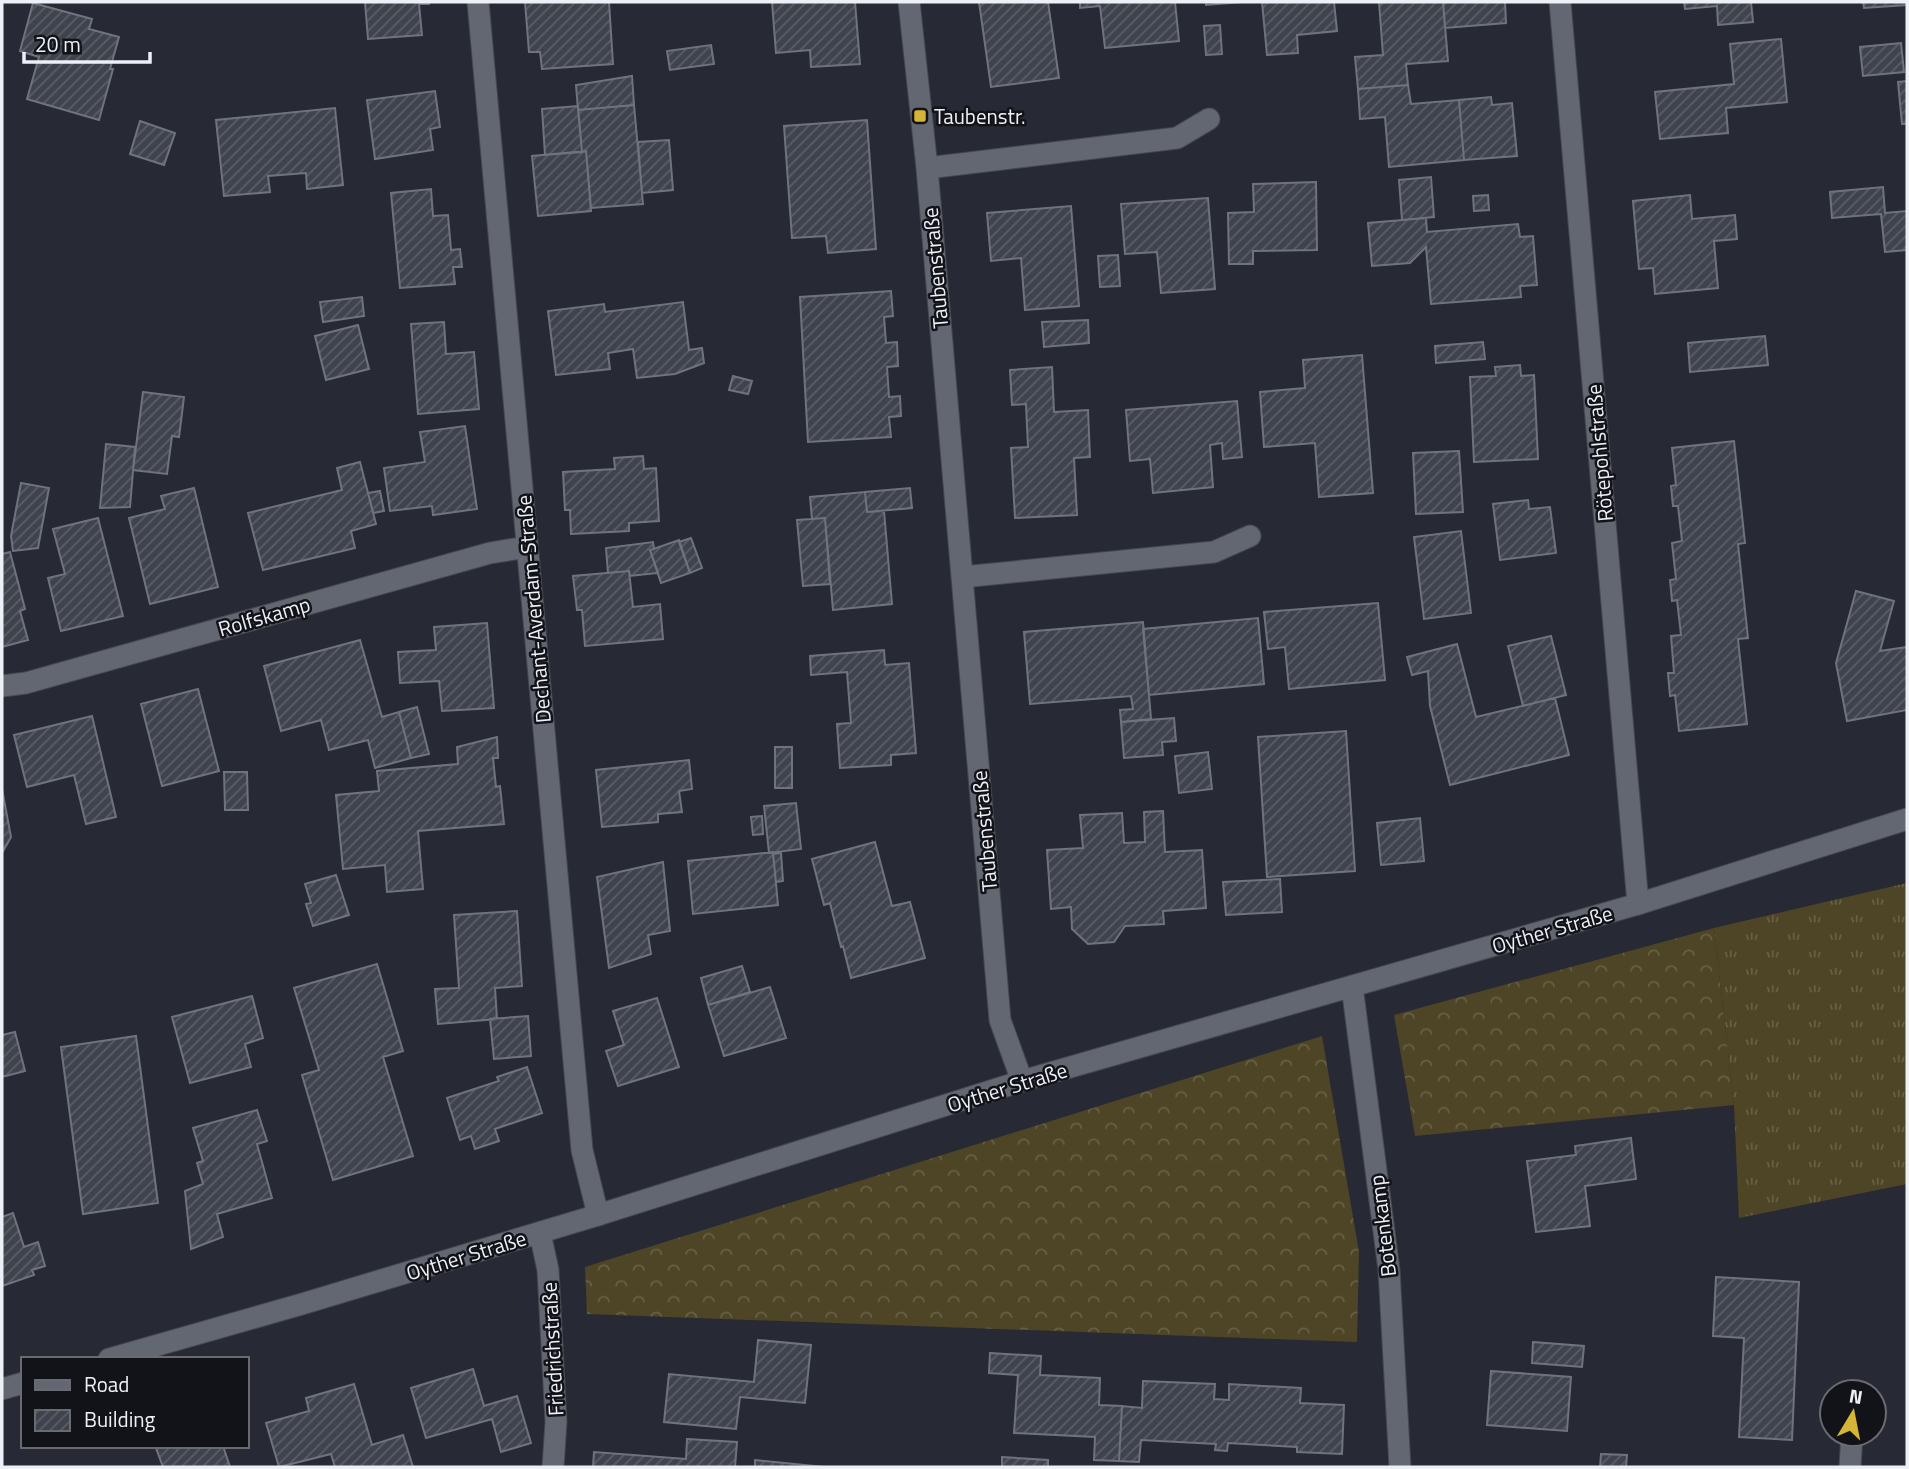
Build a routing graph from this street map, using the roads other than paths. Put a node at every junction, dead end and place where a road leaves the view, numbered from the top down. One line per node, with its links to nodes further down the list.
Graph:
1 (478, 2): 7 (street, Dechant-Averdam-Straße)
2 (909, 2): 5 (street, Taubenstraße)
3 (1560, 2): 11 (street, Rötepohlstraße)
4 (1209, 118): 5 (street)
5 (927, 168): 8 (street, Taubenstraße)
6 (1250, 536): 8 (street)
7 (527, 547): 9 (street, Rolfskamp); 14 (street, Dechant-Averdam-Straße)
8 (962, 578): 13 (street, Taubenstraße)
9 (2, 686)
10 (1907, 819): 11 (street, Oyther Straße)
11 (1638, 904): 12 (street, Oyther Straße)
12 (1352, 986): 13 (street, Oyther Straße); 21 (street, Botenkamp)
13 (1022, 1082): 14 (street, Oyther Straße)
14 (598, 1215): 15 (street, Oyther Straße)
15 (540, 1233): 16 (street, Oyther Straße); 20 (street, Friedrichstraße)
16 (116, 1357)
17 (21, 1384): 18 (street)
18 (2, 1389)
19 (1851, 1448): 22 (street)
20 (554, 1467)
21 (1400, 1467)
22 (1850, 1467)

